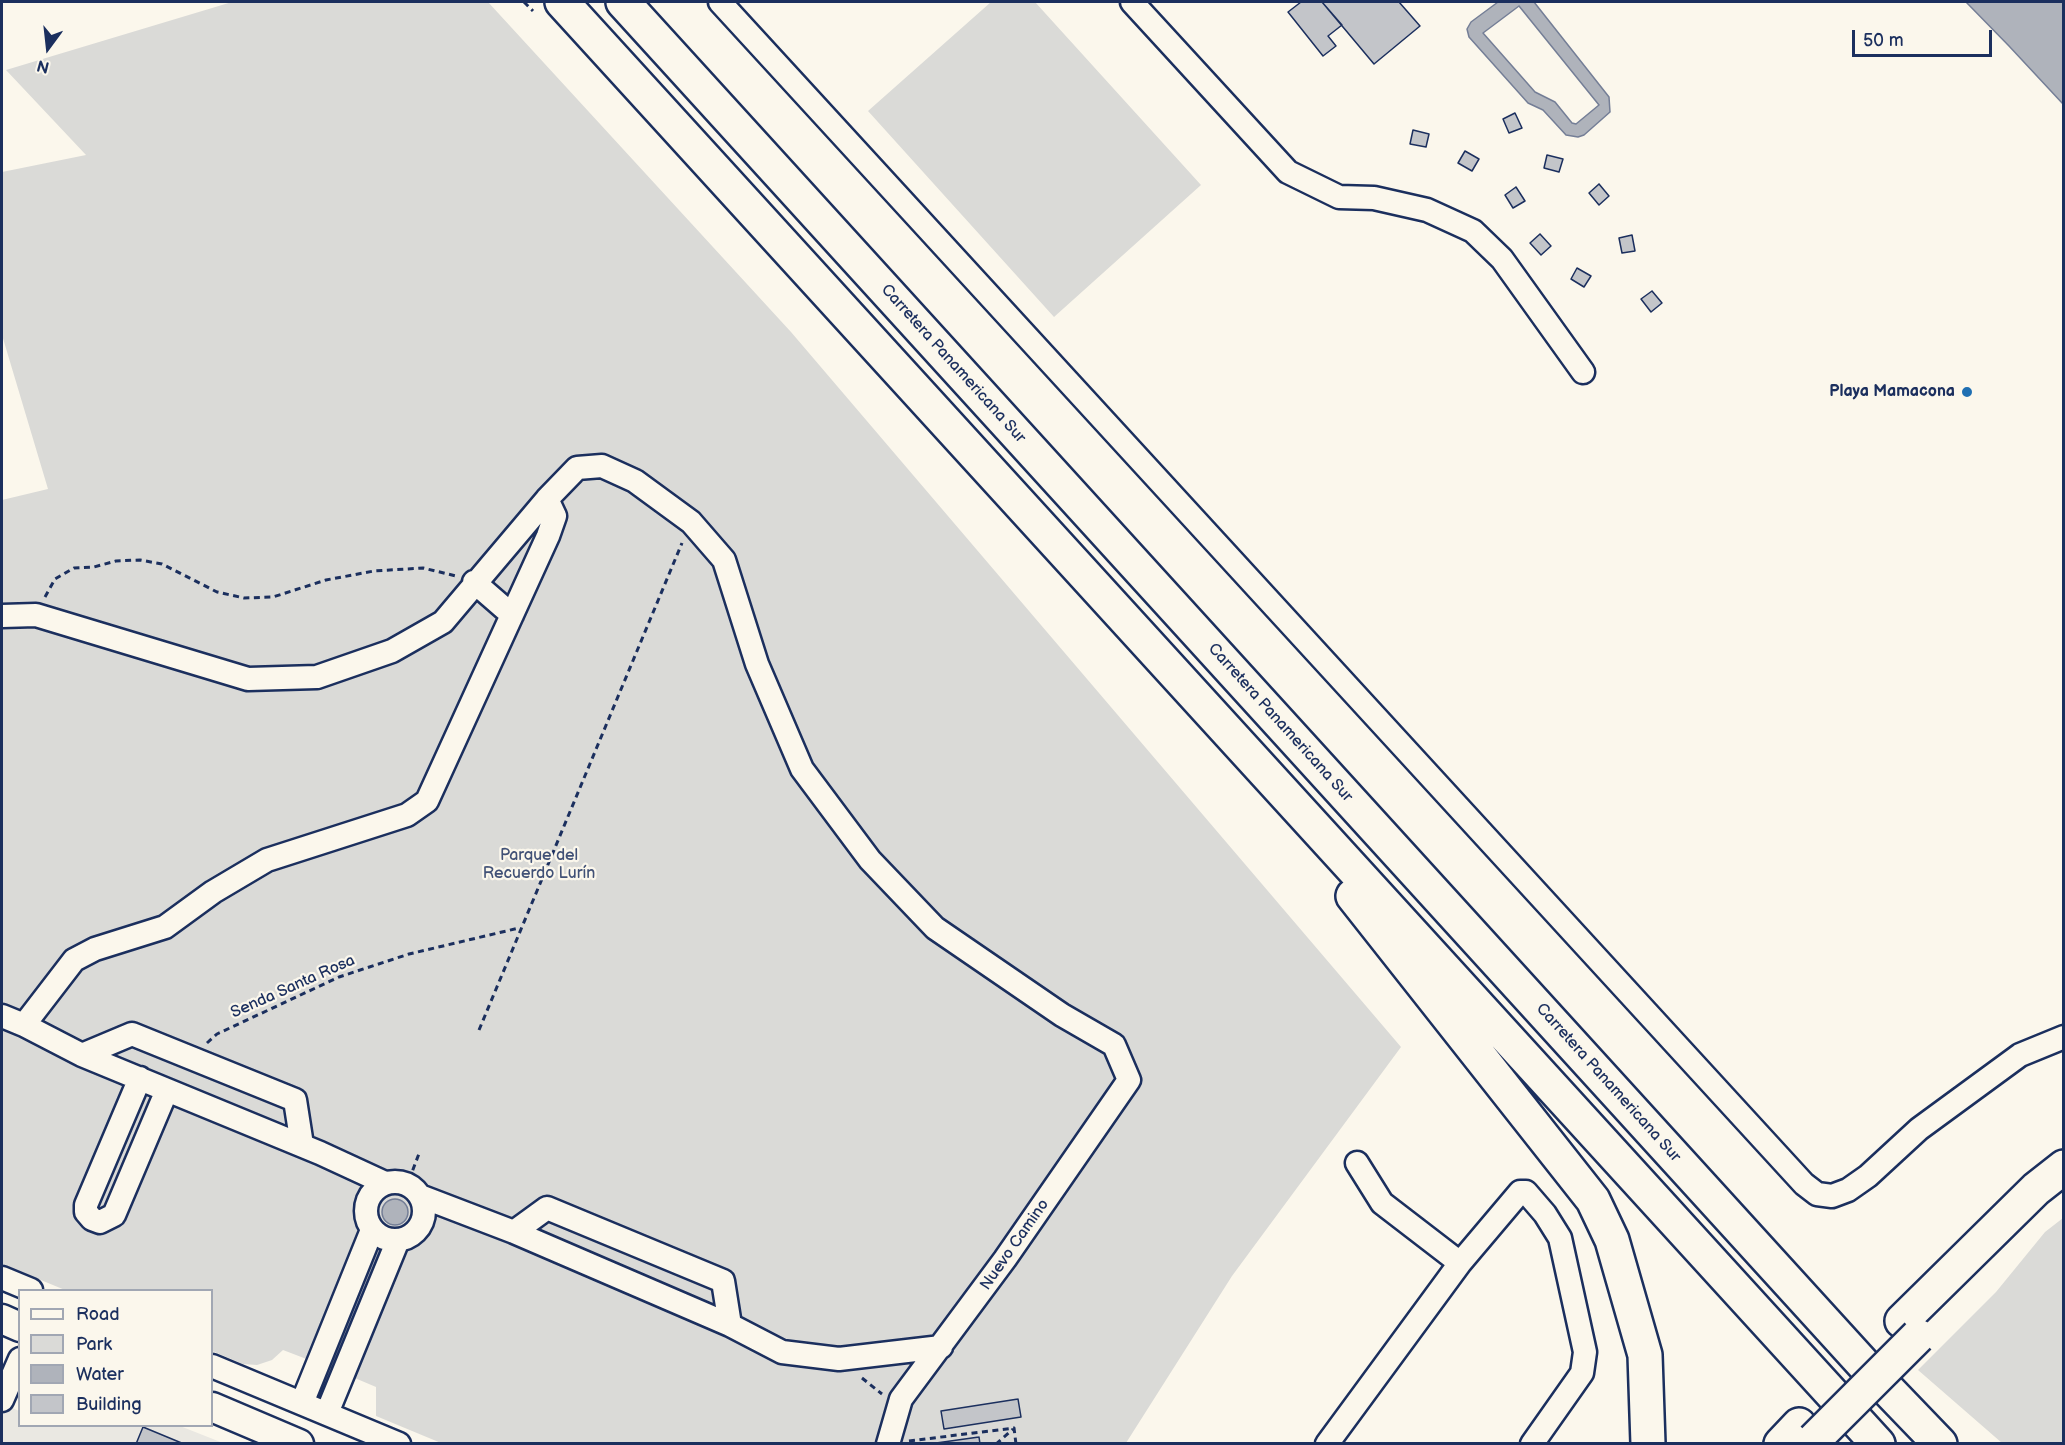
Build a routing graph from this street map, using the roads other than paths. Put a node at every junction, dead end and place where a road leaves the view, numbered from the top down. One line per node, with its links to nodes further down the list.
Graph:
1 (623, 2): 35 (highway, Carretera Panamericana Sur)
2 (1132, 2): 5 (street)
3 (729, 4): 13 (street)
4 (548, 6): 10 (highway)
5 (1583, 372)
6 (547, 499): 7 (street); 8 (street); 32 (street, Nuevo Camino)
7 (474, 582): 8 (street); 9 (street)
8 (512, 615): 12 (street)
9 (2, 616)
10 (1268, 774): 46 (highway); 47 (highway)
11 (2, 1016): 12 (street)
12 (24, 1025): 14 (street)
13 (2064, 1037)
14 (82, 1054): 15 (street); 17 (street)
15 (140, 1078): 16 (street); 16 (street)
16 (167, 1090): 17 (street)
17 (302, 1145): 20 (street)
18 (1357, 1163): 25 (street)
19 (2064, 1167): 31 (highway)
20 (404, 1188): 22 (street); 23 (street); 24 (street)
21 (2064, 1197): 31 (highway)
22 (372, 1230): 24 (street); 37 (street)
23 (514, 1232): 30 (street); 30 (street)
24 (398, 1240): 39 (street)
25 (1460, 1263): 44 (street); 45 (street)
26 (2, 1278): 27 (street)
27 (29, 1289)
28 (2, 1319): 29 (main road)
29 (18, 1325)
30 (730, 1325): 32 (street)
31 (1910, 1329): 40 (highway)
32 (941, 1347): 43 (street, Nuevo Camino)
33 (18, 1364): 36 (street)
34 (213, 1366): 37 (street)
35 (1865, 1366): 48 (highway, Carretera Panamericana Sur); 49 (highway)
36 (2, 1400)
37 (302, 1403): 39 (street)
38 (213, 1407): 41 (main road)
39 (327, 1413): 42 (street)
40 (1798, 1436)
41 (299, 1443)
42 (399, 1443)
43 (888, 1443)
44 (1327, 1443)
45 (1532, 1443)
46 (1648, 1443)
47 (1878, 1443)
48 (1940, 1443)
49 (1959, 1443)

